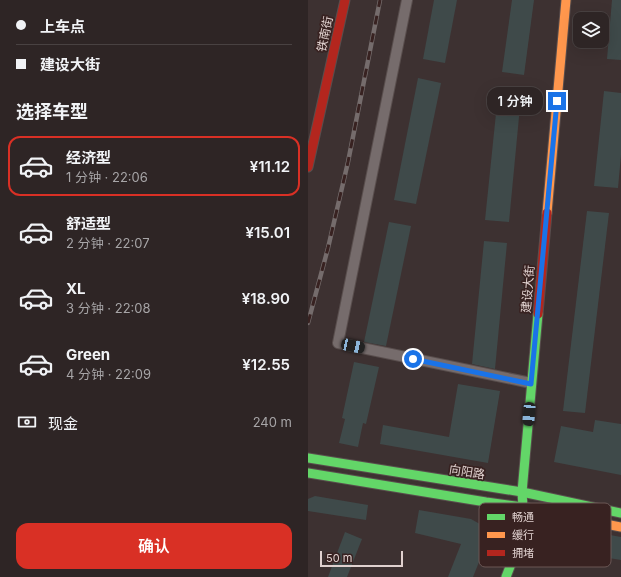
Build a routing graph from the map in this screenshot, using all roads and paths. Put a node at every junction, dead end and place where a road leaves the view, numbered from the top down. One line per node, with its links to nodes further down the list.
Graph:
1 (344, 0): 4 (main road, 铁南街)
2 (407, 0): 5 (street)
3 (566, 0): 5 (main road, 建设大街)
4 (308, 167)
5 (531, 384): 8 (main road, 建设大街)
6 (308, 458): 8 (main road, 向阳路)
7 (308, 473): 9 (main road)
8 (522, 492): 10 (main road, 建设大街); 11 (main road, 向阳路)
9 (493, 503)
10 (523, 503)
11 (574, 503)
12 (611, 511): 13 (main road, 向阳路)
13 (621, 513)
14 (611, 525): 15 (main road)
15 (621, 527)
16 (510, 567): 17 (main road, 建设大街)
17 (506, 577)

